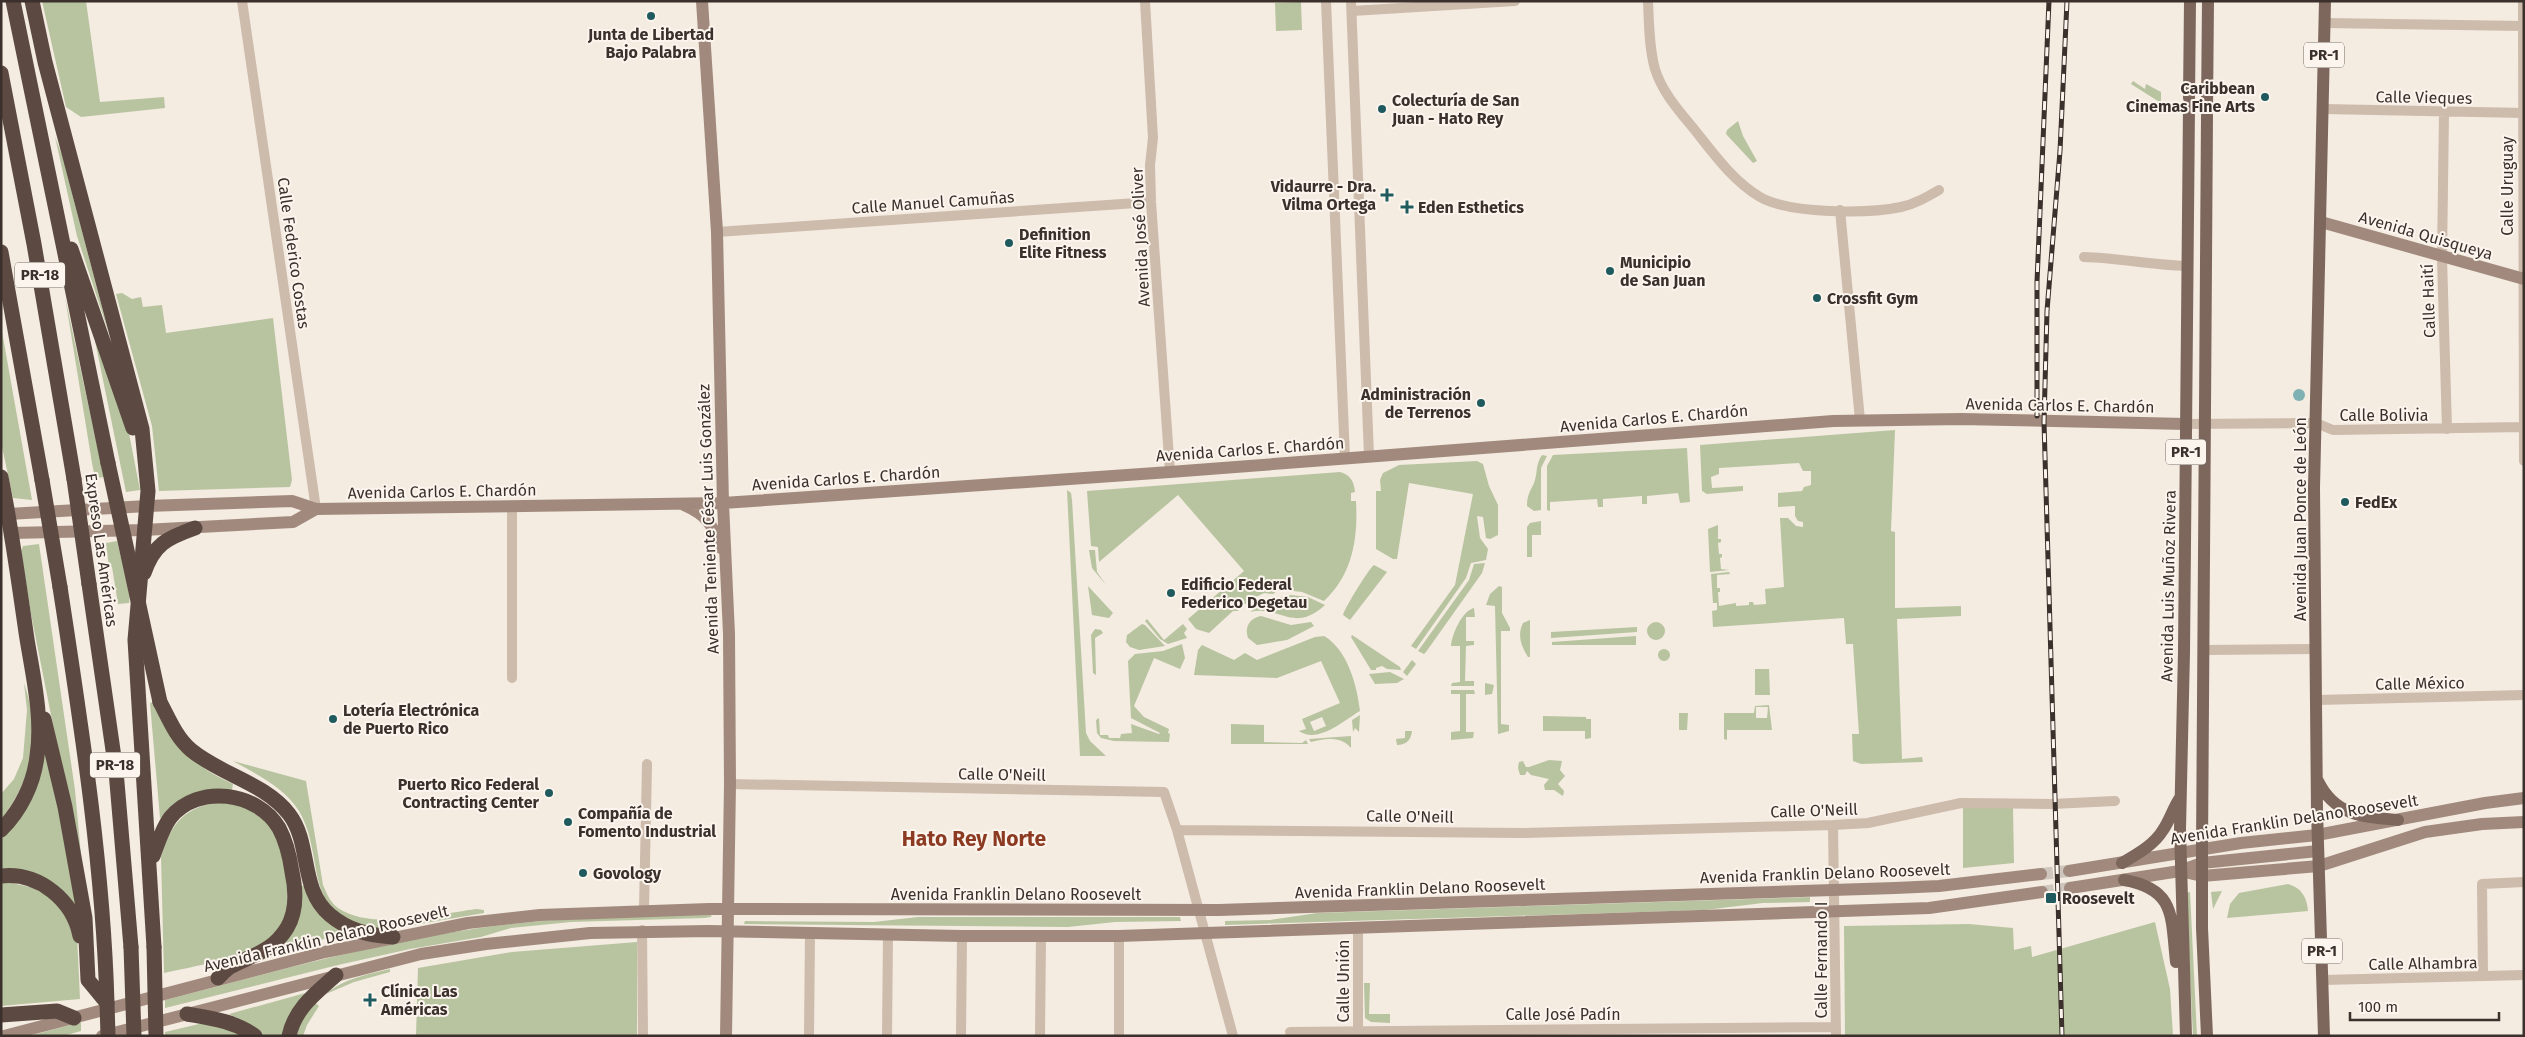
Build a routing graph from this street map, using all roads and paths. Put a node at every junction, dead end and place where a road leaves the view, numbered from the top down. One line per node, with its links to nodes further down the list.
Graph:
1 (32, 1): 37 (highway)
2 (242, 1): 47 (street, Calle Federico Costas)
3 (702, 1): 25 (main road, Avenida Teniente César Luis González)
4 (1145, 1): 21 (street, Avenida José Oliver)
5 (1326, 1): 39 (street)
6 (1515, 1): 13 (street)
7 (1648, 1): 22 (street)
8 (2190, 1): 29 (main road, Avenida Luis Muñoz Rivera / PR-1)
9 (2208, 1): 34 (main road, PR-1)
10 (2325, 1): 14 (main road, Avenida Juan Ponce de León / PR-1)
11 (2524, 1): 15 (street, Calle Uruguay)
12 (14, 6): 24 (highway)
13 (1351, 6): 38 (street)
14 (2325, 23): 15 (street); 17 (main road, Avenida Juan Ponce de León / PR-1)
15 (2523, 26): 19 (street, Calle Uruguay)
16 (1, 73): 119 (highway, Expreso Las Américas / PR-18, bridge)
17 (2324, 109): 18 (street, Calle Vieques); 23 (main road, Avenida Juan Ponce de León / PR-1)
18 (2444, 112): 19 (street, Calle Vieques); 28 (street, Calle Haití)
19 (2523, 113): 30 (street, Calle Uruguay)
20 (1939, 190): 22 (street)
21 (1151, 202): 25 (street, Calle Manuel Camuñas); 41 (street, Avenida José Oliver)
22 (1840, 210): 31 (street)
23 (2321, 222): 28 (main road, Avenida Quisqueya); 32 (main road, Avenida Juan Ponce de León / PR-1)
24 (60, 228): 37 (highway); 101 (highway, bridge)
25 (717, 232): 43 (main road, Avenida Teniente César Luis González)
26 (1, 252): 109 (highway, PR-18, bridge)
27 (2084, 257): 29 (street)
28 (2442, 258): 30 (main road, Avenida Quisqueya); 36 (street, Calle Haití)
29 (2187, 266): 33 (main road, Avenida Luis Muñoz Rivera / PR-1)
30 (2523, 278): 35 (street, Calle Uruguay)
31 (1860, 420): 33 (main road, Avenida Carlos E. Chardón); 38 (main road, Avenida Carlos E. Chardón)
32 (2316, 423): 34 (street, Calle Bolivia); 36 (street, Calle Bolivia); 54 (main road, Avenida Juan Ponce de León / PR-1)
33 (2186, 424): 34 (street, Calle Bolivia); 63 (main road, Avenida Luis Muñoz Rivera / PR-1)
34 (2204, 424): 55 (main road, PR-1)
35 (2523, 428): 36 (street, Calle Bolivia); 40 (street, Calle Uruguay)
36 (2447, 429)
37 (143, 447): 45 (highway)
38 (1369, 456): 39 (main road, Avenida Carlos E. Chardón)
39 (1345, 458): 41 (main road, Avenida Carlos E. Chardón)
40 (2524, 461)
41 (1170, 472): 43 (main road, Avenida Carlos E. Chardón)
42 (1, 477): 48 (highway)
43 (723, 503): 44 (main road, Avenida Carlos E. Chardón); 52 (main road, Avenida Teniente César Luis González)
44 (682, 504): 46 (main road, Avenida Carlos E. Chardón); 52 (main road)
45 (147, 506): 47 (main road, Avenida Carlos E. Chardón); 48 (main road, Avenida Carlos E. Chardón); 50 (highway)
46 (512, 506): 47 (main road, Avenida Carlos E. Chardón); 56 (street)
47 (316, 509): 49 (main road, Avenida Carlos E. Chardón)
48 (8, 514): 51 (highway)
49 (195, 528): 50 (main road, Avenida Carlos E. Chardón); 53 (highway)
50 (144, 530): 51 (main road, Avenida Carlos E. Chardón); 53 (highway)
51 (11, 533): 57 (highway)
52 (725, 562): 62 (main road, Avenida Teniente César Luis González)
53 (140, 584): 75 (highway)
54 (2316, 649): 55 (street); 59 (main road, Avenida Juan Ponce de León / PR-1)
55 (2204, 650): 72 (main road, PR-1)
56 (512, 678)
57 (34, 681): 69 (highway); 102 (highway)
58 (2524, 695): 59 (street, Calle México)
59 (2317, 700): 61 (main road, Avenida Juan Ponce de León / PR-1)
60 (647, 764): 88 (street)
61 (2317, 778): 66 (main road); 71 (main road, Avenida Juan Ponce de León / PR-1)
62 (730, 784): 70 (street, Calle O'Neill); 89 (main road, Avenida Teniente César Luis González)
63 (2180, 798): 74 (main road, Avenida Luis Muñoz Rivera / PR-1); 76 (main road)
64 (2524, 798): 66 (main road, Avenida Franklin Delano Roosevelt)
65 (2114, 801): 68 (street, Calle O'Neill)
66 (2398, 820): 71 (main road, Avenida Franklin Delano Roosevelt)
67 (2524, 822): 77 (main road, Avenida Franklin Delano Roosevelt)
68 (1833, 825): 70 (street, Calle O'Neill); 86 (street, Calle Fernando I)
69 (1, 830)
70 (1177, 830): 90 (street)
71 (2317, 835): 72 (main road, Avenida Franklin Delano Roosevelt); 73 (main road, Avenida Juan Ponce de León / PR-1)
72 (2202, 850): 74 (main road, Avenida Franklin Delano Roosevelt); 78 (main road, PR-1)
73 (2318, 851): 77 (main road, Avenida Juan Ponce de León / PR-1); 78 (main road, Avenida Franklin Delano Roosevelt)
74 (2180, 853): 76 (main road, Avenida Franklin Delano Roosevelt); 80 (main road, Avenida Luis Muñoz Rivera / PR-1)
75 (150, 862): 106 (highway); 120 (highway, bridge)
76 (2122, 864): 79 (main road, Avenida Franklin Delano Roosevelt)
77 (2318, 866): 78 (main road, Avenida Franklin Delano Roosevelt); 107 (main road, Avenida Juan Ponce de León / PR-1)
78 (2202, 869): 80 (main road, Avenida Franklin Delano Roosevelt); 132 (main road, PR-1)
79 (2070, 871)
80 (2180, 871): 83 (main road, Avenida Franklin Delano Roosevelt); 108 (main road, Avenida Luis Muñoz Rivera / PR-1)
81 (2041, 874): 86 (main road, Avenida Franklin Delano Roosevelt)
82 (1, 876): 102 (highway)
83 (2124, 880): 85 (main road, Avenida Franklin Delano Roosevelt); 108 (main road)
84 (2524, 882): 105 (street)
85 (2070, 888)
86 (1835, 890): 90 (main road, Avenida Franklin Delano Roosevelt); 91 (street, Calle Fernando I)
87 (2042, 892): 91 (main road)
88 (644, 910): 89 (main road, Avenida Franklin Delano Roosevelt); 101 (main road, Avenida Franklin Delano Roosevelt)
89 (727, 910): 90 (main road, Avenida Franklin Delano Roosevelt); 94 (main road, Avenida Teniente César Luis González)
90 (1200, 910): 95 (street)
91 (1835, 911): 92 (main road); 114 (street, Calle Fernando I)
92 (1358, 927): 95 (main road); 115 (street, Calle Unión)
93 (642, 930): 94 (main road); 103 (main road); 123 (street)
94 (727, 933): 96 (main road); 124 (main road, Avenida Teniente César Luis González)
95 (1206, 933): 100 (main road); 130 (street)
96 (810, 934): 97 (main road); 125 (street)
97 (888, 935): 98 (main road); 126 (street)
98 (962, 936): 99 (main road); 127 (street)
99 (1041, 936): 100 (main road); 128 (street)
100 (1119, 936): 129 (street)
101 (393, 938): 106 (main road, Avenida Franklin Delano Roosevelt)
102 (85, 955): 109 (highway)
103 (336, 974): 110 (main road); 122 (highway)
104 (2524, 975): 105 (street, Calle Alhambra)
105 (2483, 976): 107 (street, Calle Alhambra)
106 (218, 978): 112 (main road, Avenida Franklin Delano Roosevelt)
107 (2323, 980): 133 (main road, Avenida Juan Ponce de León / PR-1)
108 (2184, 984): 131 (main road, Avenida Luis Muñoz Rivera / PR-1)
109 (107, 1003): 118 (highway, PR-18, bridge)
110 (186, 1014): 117 (main road); 121 (highway)
111 (1, 1015): 112 (highway)
112 (74, 1018): 116 (main road, Avenida Franklin Delano Roosevelt)
113 (1290, 1032): 115 (street, Calle José Padín)
114 (1836, 1032): 115 (street, Calle José Padín)
115 (1358, 1033)
116 (4, 1036)
117 (102, 1036)
118 (108, 1036)
119 (134, 1036)
120 (156, 1036)
121 (254, 1036)
122 (289, 1036)
123 (643, 1036)
124 (726, 1036)
125 (809, 1036)
126 (887, 1036)
127 (961, 1036)
128 (1040, 1036)
129 (1119, 1036)
130 (1233, 1036)
131 (2186, 1036)
132 (2207, 1036)
133 (2324, 1036)

